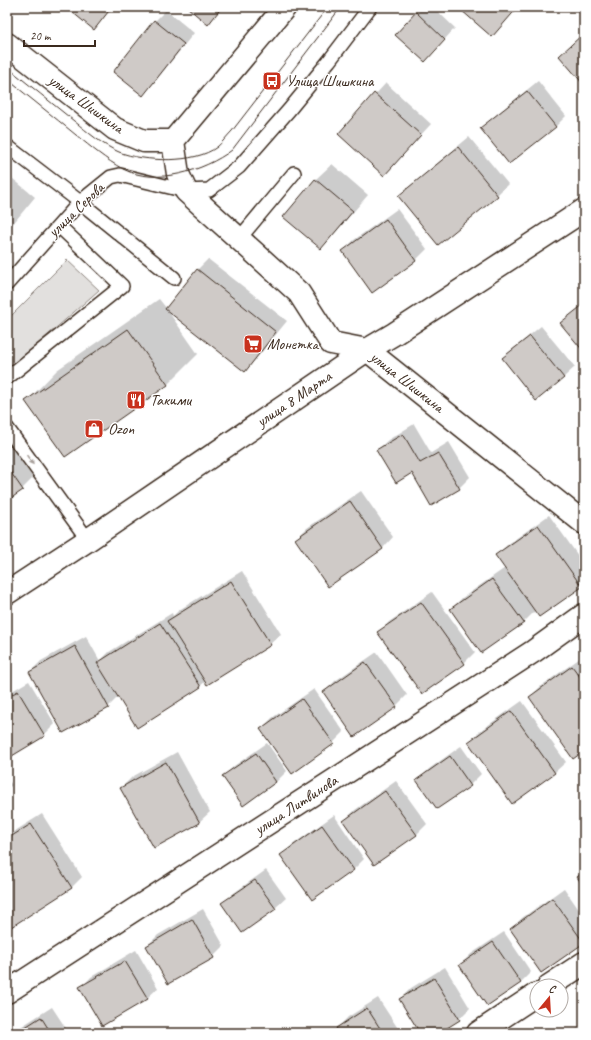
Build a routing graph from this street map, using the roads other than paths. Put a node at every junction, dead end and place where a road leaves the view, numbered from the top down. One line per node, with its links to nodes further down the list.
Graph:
1 (284, 7): 4 (street)
2 (370, 7): 7 (lane, улица Серова)
3 (7, 44): 4 (street, улица Шишкина)
4 (173, 141): 7 (street)
5 (7, 146): 8 (lane)
6 (294, 173): 11 (lane)
7 (186, 191): 8 (lane, улица Серова); 11 (street, улица Шишкина)
8 (80, 202): 10 (lane, улица Серова); 12 (lane)
9 (584, 210): 14 (street, улица 8 Марта)
10 (59, 226): 13 (lane, улица Серова); 15 (lane)
11 (239, 239): 14 (street, улица Шишкина)
12 (174, 278)
13 (7, 284)
14 (367, 350): 17 (street, улица Шишкина); 18 (street, улица 8 Марта)
15 (7, 378)
16 (7, 428): 18 (lane, one-way to 18)
17 (584, 523)
18 (88, 540): 19 (street, улица 8 Марта)
19 (7, 593)
20 (584, 615): 23 (street, улица Литвинова)
21 (584, 963): 22 (street)
22 (561, 978)
23 (7, 992)
24 (529, 999): 25 (street)
25 (478, 1033)

